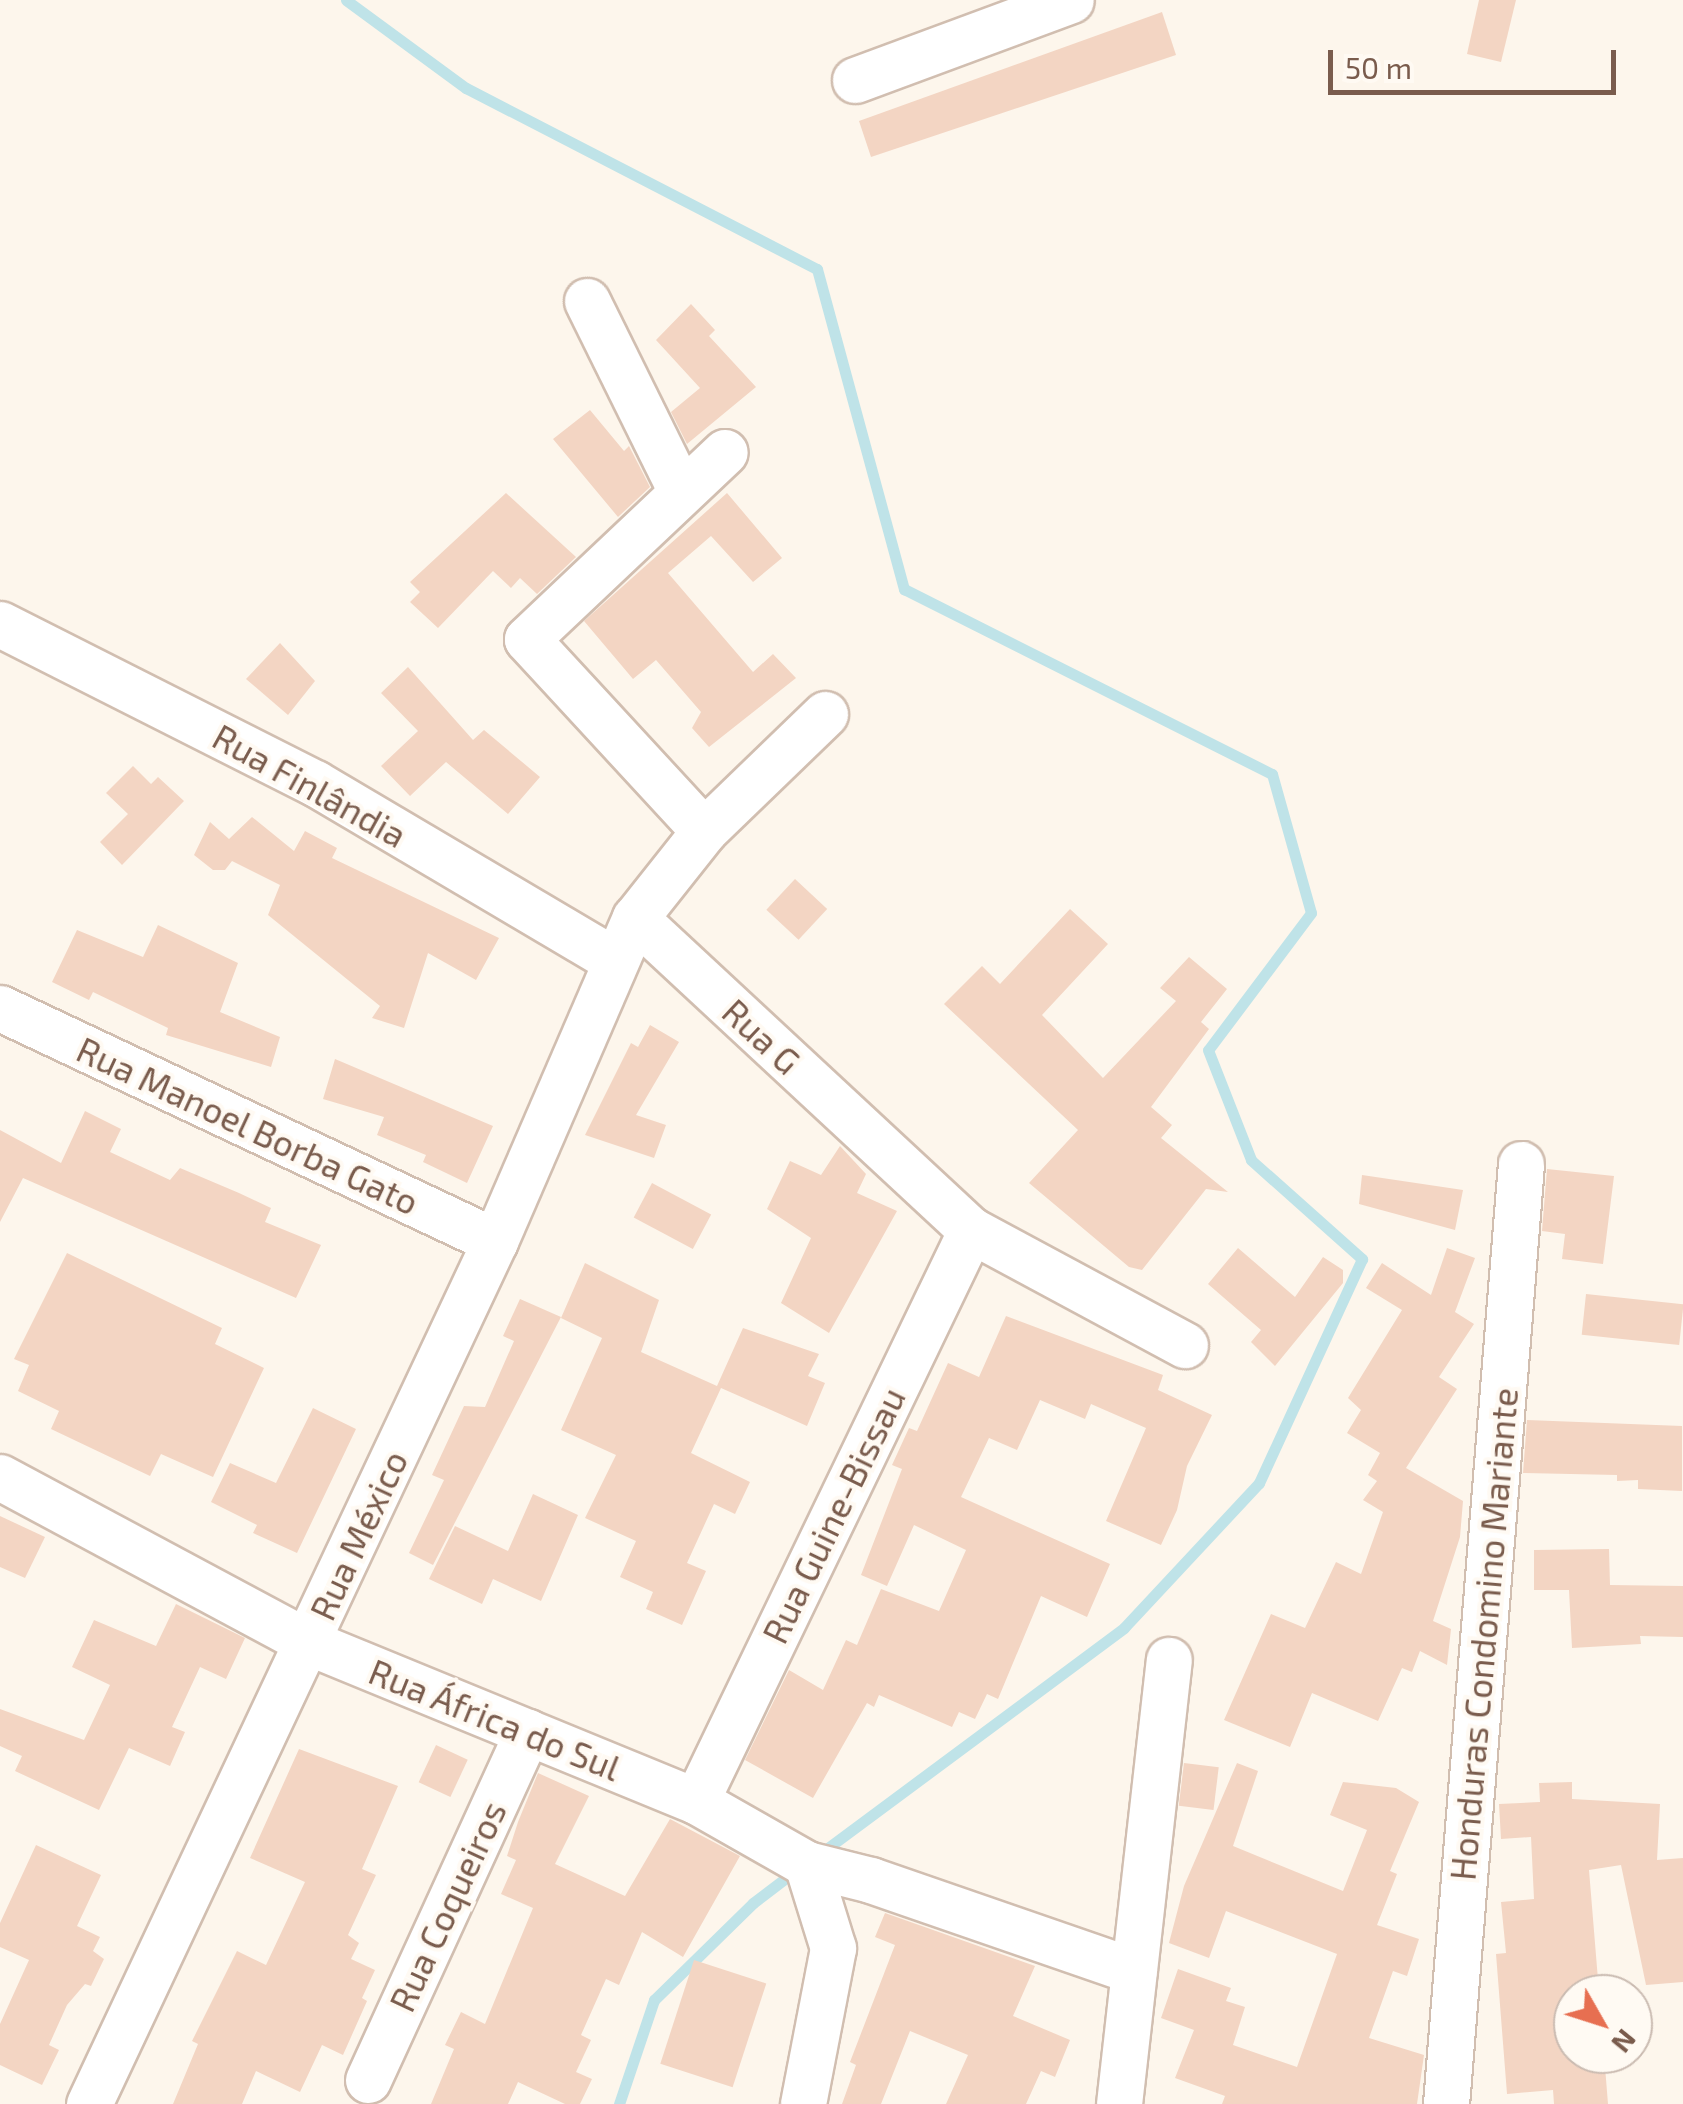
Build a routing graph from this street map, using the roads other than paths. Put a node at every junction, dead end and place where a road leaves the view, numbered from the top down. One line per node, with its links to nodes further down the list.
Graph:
1 (1071, 0): 2 (street)
2 (855, 80)
3 (587, 301): 5 (street)
4 (725, 452): 5 (street)
5 (680, 489): 8 (street)
6 (0, 624): 10 (street, Rua Finlândia)
7 (825, 714): 8 (street)
8 (704, 831): 9 (street)
9 (635, 918): 10 (street, Rua México); 13 (street, Rua G)
10 (614, 960): 14 (street, Rua México)
11 (0, 1008): 14 (street, Rua Manoel Borba Gato)
12 (1520, 1164): 27 (street, Honduras Condomino Mariante)
13 (971, 1230): 15 (street, Rua G); 20 (street, Rua Guine-Bissau)
14 (495, 1241): 17 (street, Rua México)
15 (1185, 1345)
16 (0, 1478): 17 (street, Rua África do Sul)
17 (308, 1642): 19 (street, Rua África do Sul); 24 (street, Rua México)
18 (1169, 1660): 22 (street)
19 (527, 1732): 20 (street, Rua África do Sul); 23 (street, Rua Coqueiros)
20 (696, 1800): 21 (street, Rua África do Sul)
21 (806, 1864): 22 (street, Rua África do Sul); 25 (street)
22 (1134, 1971): 26 (street)
23 (368, 2080)
24 (89, 2104)
25 (803, 2104)
26 (1119, 2104)
27 (1446, 2104)

